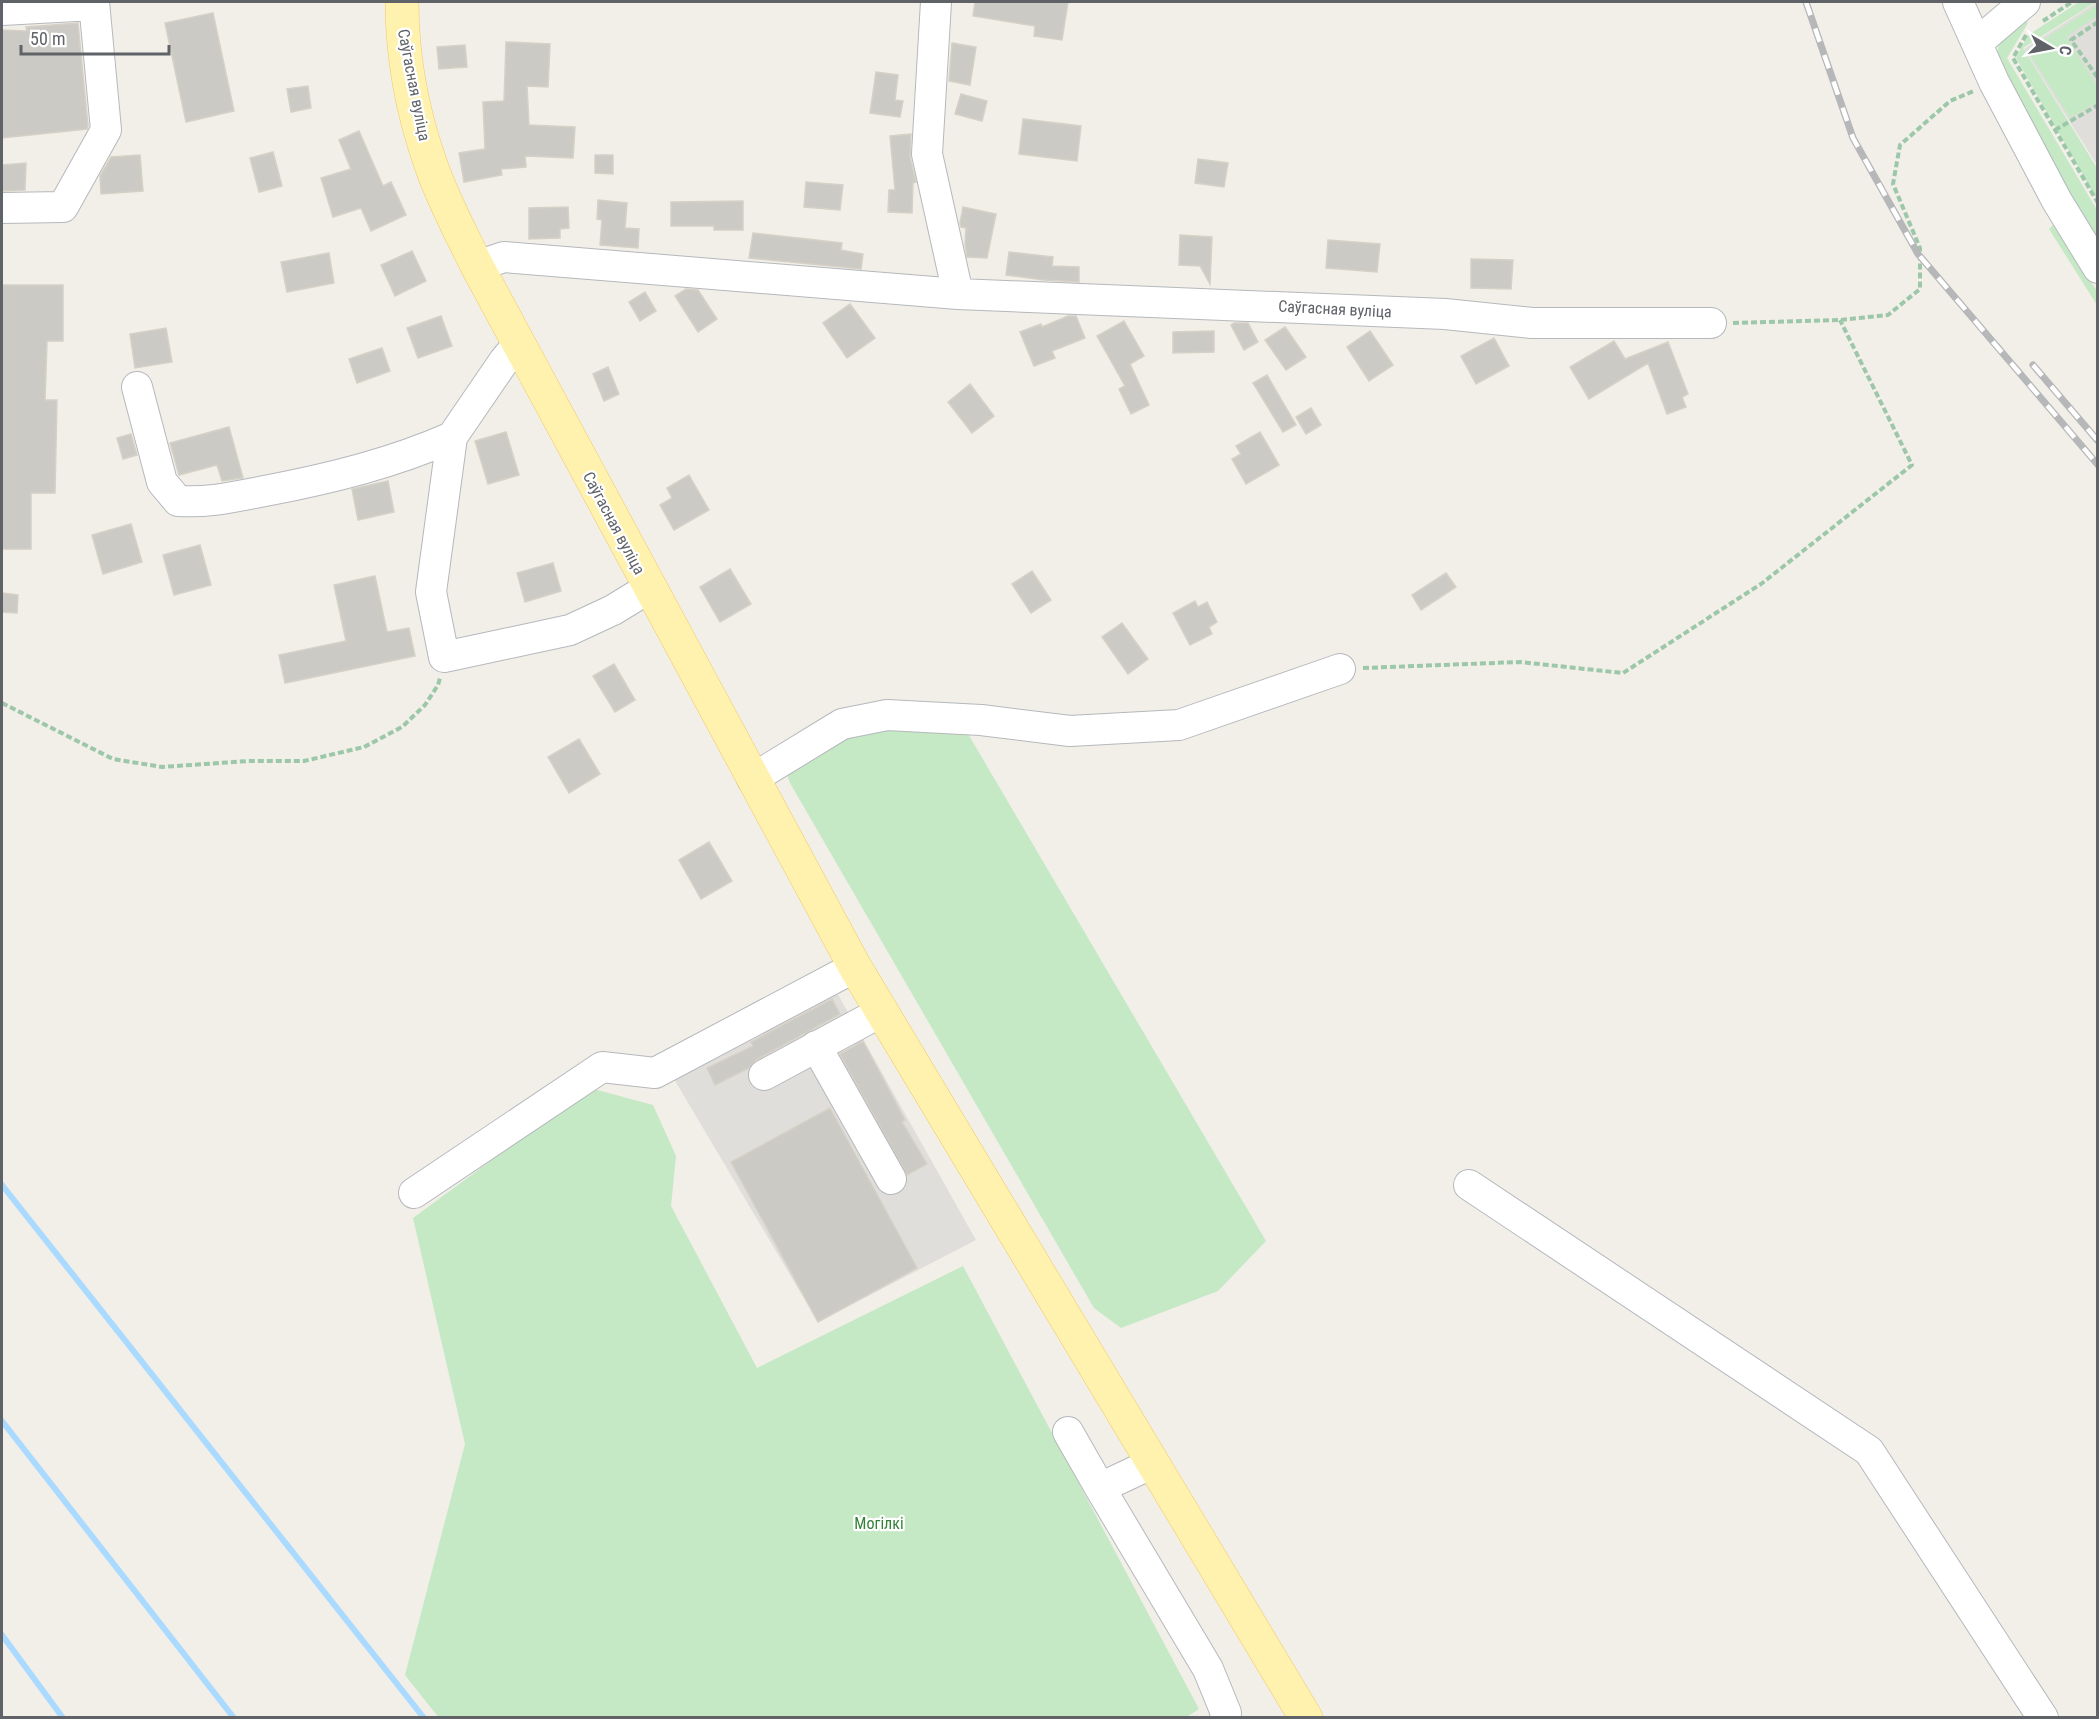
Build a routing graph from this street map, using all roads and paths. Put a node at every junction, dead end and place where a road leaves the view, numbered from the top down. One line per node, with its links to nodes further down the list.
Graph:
1 (402, 2): 17 (main road, Саўгасная вуліца)
2 (936, 2): 19 (street)
3 (1958, 2): 10 (street)
4 (2072, 2): 7 (path)
5 (94, 3): 6 (street); 16 (street)
6 (2, 10)
7 (2033, 12): 10 (street)
8 (2097, 22): 11 (path)
9 (2027, 32): 14 (path)
10 (1978, 42): 12 (street)
11 (2097, 78)
12 (1994, 82): 18 (street); 20 (path)
13 (2097, 105): 14 (path)
14 (2055, 130): 15 (path)
15 (2097, 203)
16 (2, 208)
17 (477, 266): 19 (street, Саўгасная вуліца); 22 (main road, Саўгасная вуліца)
18 (2097, 268)
19 (958, 294): 21 (street, Саўгасная вуліца)
20 (1840, 320): 21 (path); 27 (path)
21 (1712, 323)
22 (518, 344): 24 (street); 25 (main road, Саўгасная вуліца)
23 (137, 387): 24 (street)
24 (452, 436): 26 (street)
25 (649, 588): 26 (street); 29 (main road, Саўгасная вуліца)
26 (444, 657): 28 (path)
27 (1340, 669): 29 (street)
28 (2, 703)
29 (752, 779): 30 (main road, Саўгасная вуліца)
30 (855, 968): 31 (main road, Саўгасная вуліца); 36 (street)
31 (881, 1012): 32 (street); 38 (main road, Саўгасная вуліца)
32 (816, 1046): 33 (street); 34 (street)
33 (764, 1075)
34 (891, 1179)
35 (1469, 1185): 42 (street)
36 (414, 1193)
37 (1068, 1432): 39 (street)
38 (1153, 1463): 39 (street); 41 (main road, Саўгасная вуліца)
39 (1100, 1488): 40 (street)
40 (1225, 1718)
41 (1306, 1718)
42 (2043, 1718)

